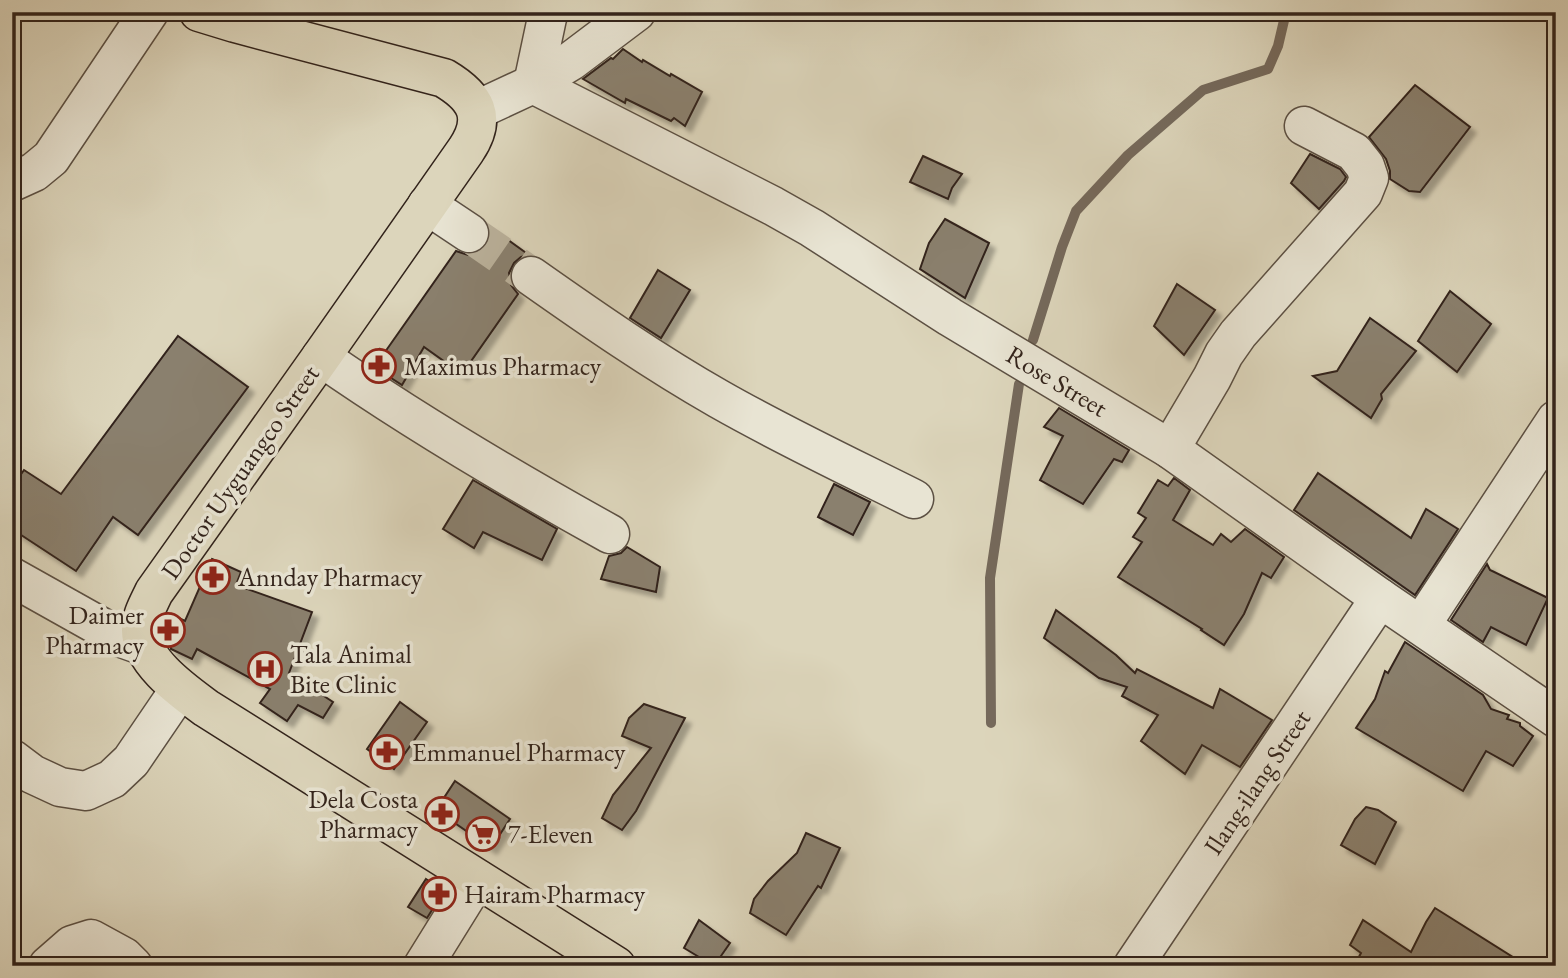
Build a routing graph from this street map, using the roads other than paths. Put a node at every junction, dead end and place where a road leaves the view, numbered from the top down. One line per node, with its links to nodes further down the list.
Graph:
1 (149, 12): 8 (street)
2 (200, 12): 6 (main road)
3 (549, 12): 5 (street)
4 (636, 12): 5 (street)
5 (533, 84): 6 (street); 14 (street, Rose Street)
6 (477, 110): 9 (main road, Doctor Uyguangco Street)
7 (1304, 127): 14 (street)
8 (12, 182)
9 (427, 205): 10 (street); 12 (main road, Doctor Uyguangco Street)
10 (469, 233)
11 (531, 276): 15 (street)
12 (321, 358): 16 (street); 20 (main road, Doctor Uyguangco Street)
13 (1556, 420): 19 (street)
14 (1170, 449): 18 (street, Rose Street)
15 (914, 499)
16 (610, 534)
17 (12, 577): 20 (street)
18 (1380, 598): 19 (street, Rose Street); 29 (street, Ilang-ilang Street)
19 (1421, 625): 22 (street, Rose Street)
20 (144, 646): 21 (main road)
21 (180, 689): 23 (street); 24 (main road)
22 (1556, 718)
23 (12, 759)
24 (477, 879): 27 (street); 28 (main road)
25 (48, 966): 26 (street)
26 (133, 966)
27 (423, 966)
28 (616, 966)
29 (1133, 966)

